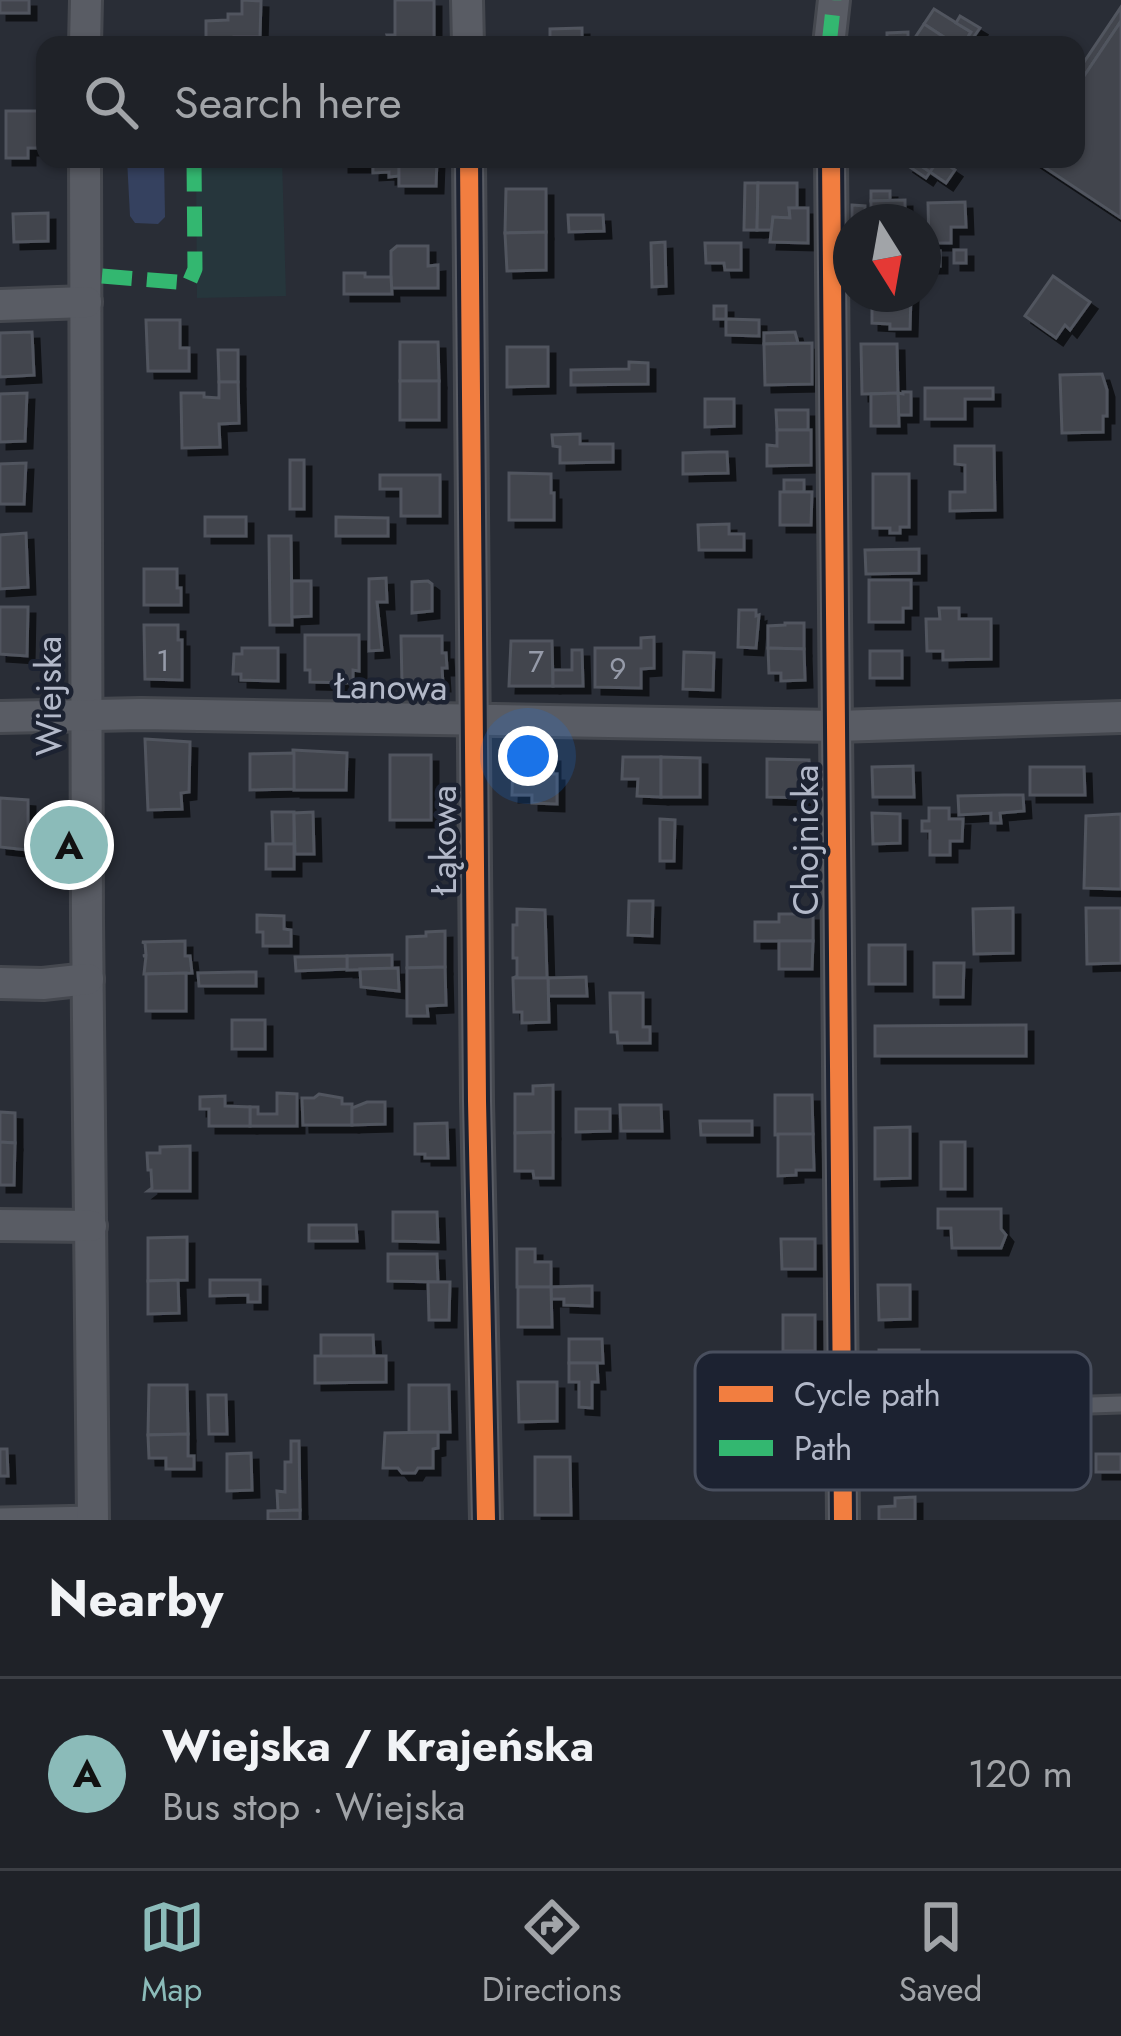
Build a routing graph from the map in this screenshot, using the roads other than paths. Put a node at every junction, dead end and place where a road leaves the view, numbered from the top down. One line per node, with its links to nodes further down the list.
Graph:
1 (86, 0): 4 (street)
2 (467, 0): 5 (street)
3 (834, 0): 6 (street)
4 (86, 36)
5 (468, 36)
6 (830, 36)
7 (85, 168): 10 (street, Wiejska)
8 (469, 168): 15 (street, Łąkowa)
9 (831, 168): 16 (street, Chojnicka)
10 (86, 302): 11 (street); 12 (street, Wiejska)
11 (0, 304)
12 (88, 716): 13 (street, Łanowa); 15 (street, Łanowa); 17 (street, Wiejska)
13 (0, 717)
14 (1121, 717): 16 (street, Łanowa)
15 (476, 720): 16 (street, Łanowa); 27 (street, Łąkowa)
16 (837, 726): 21 (street, Chojnicka)
17 (88, 979): 18 (street); 20 (street, Wiejska)
18 (0, 983)
19 (0, 1225): 20 (street)
20 (91, 1226): 26 (street, Wiejska)
21 (842, 1352)
22 (1121, 1404): 23 (lane)
23 (1091, 1405)
24 (843, 1490): 28 (street, Chojnicka)
25 (0, 1516): 26 (lane)
26 (93, 1517)
27 (486, 1520)
28 (843, 1520)

